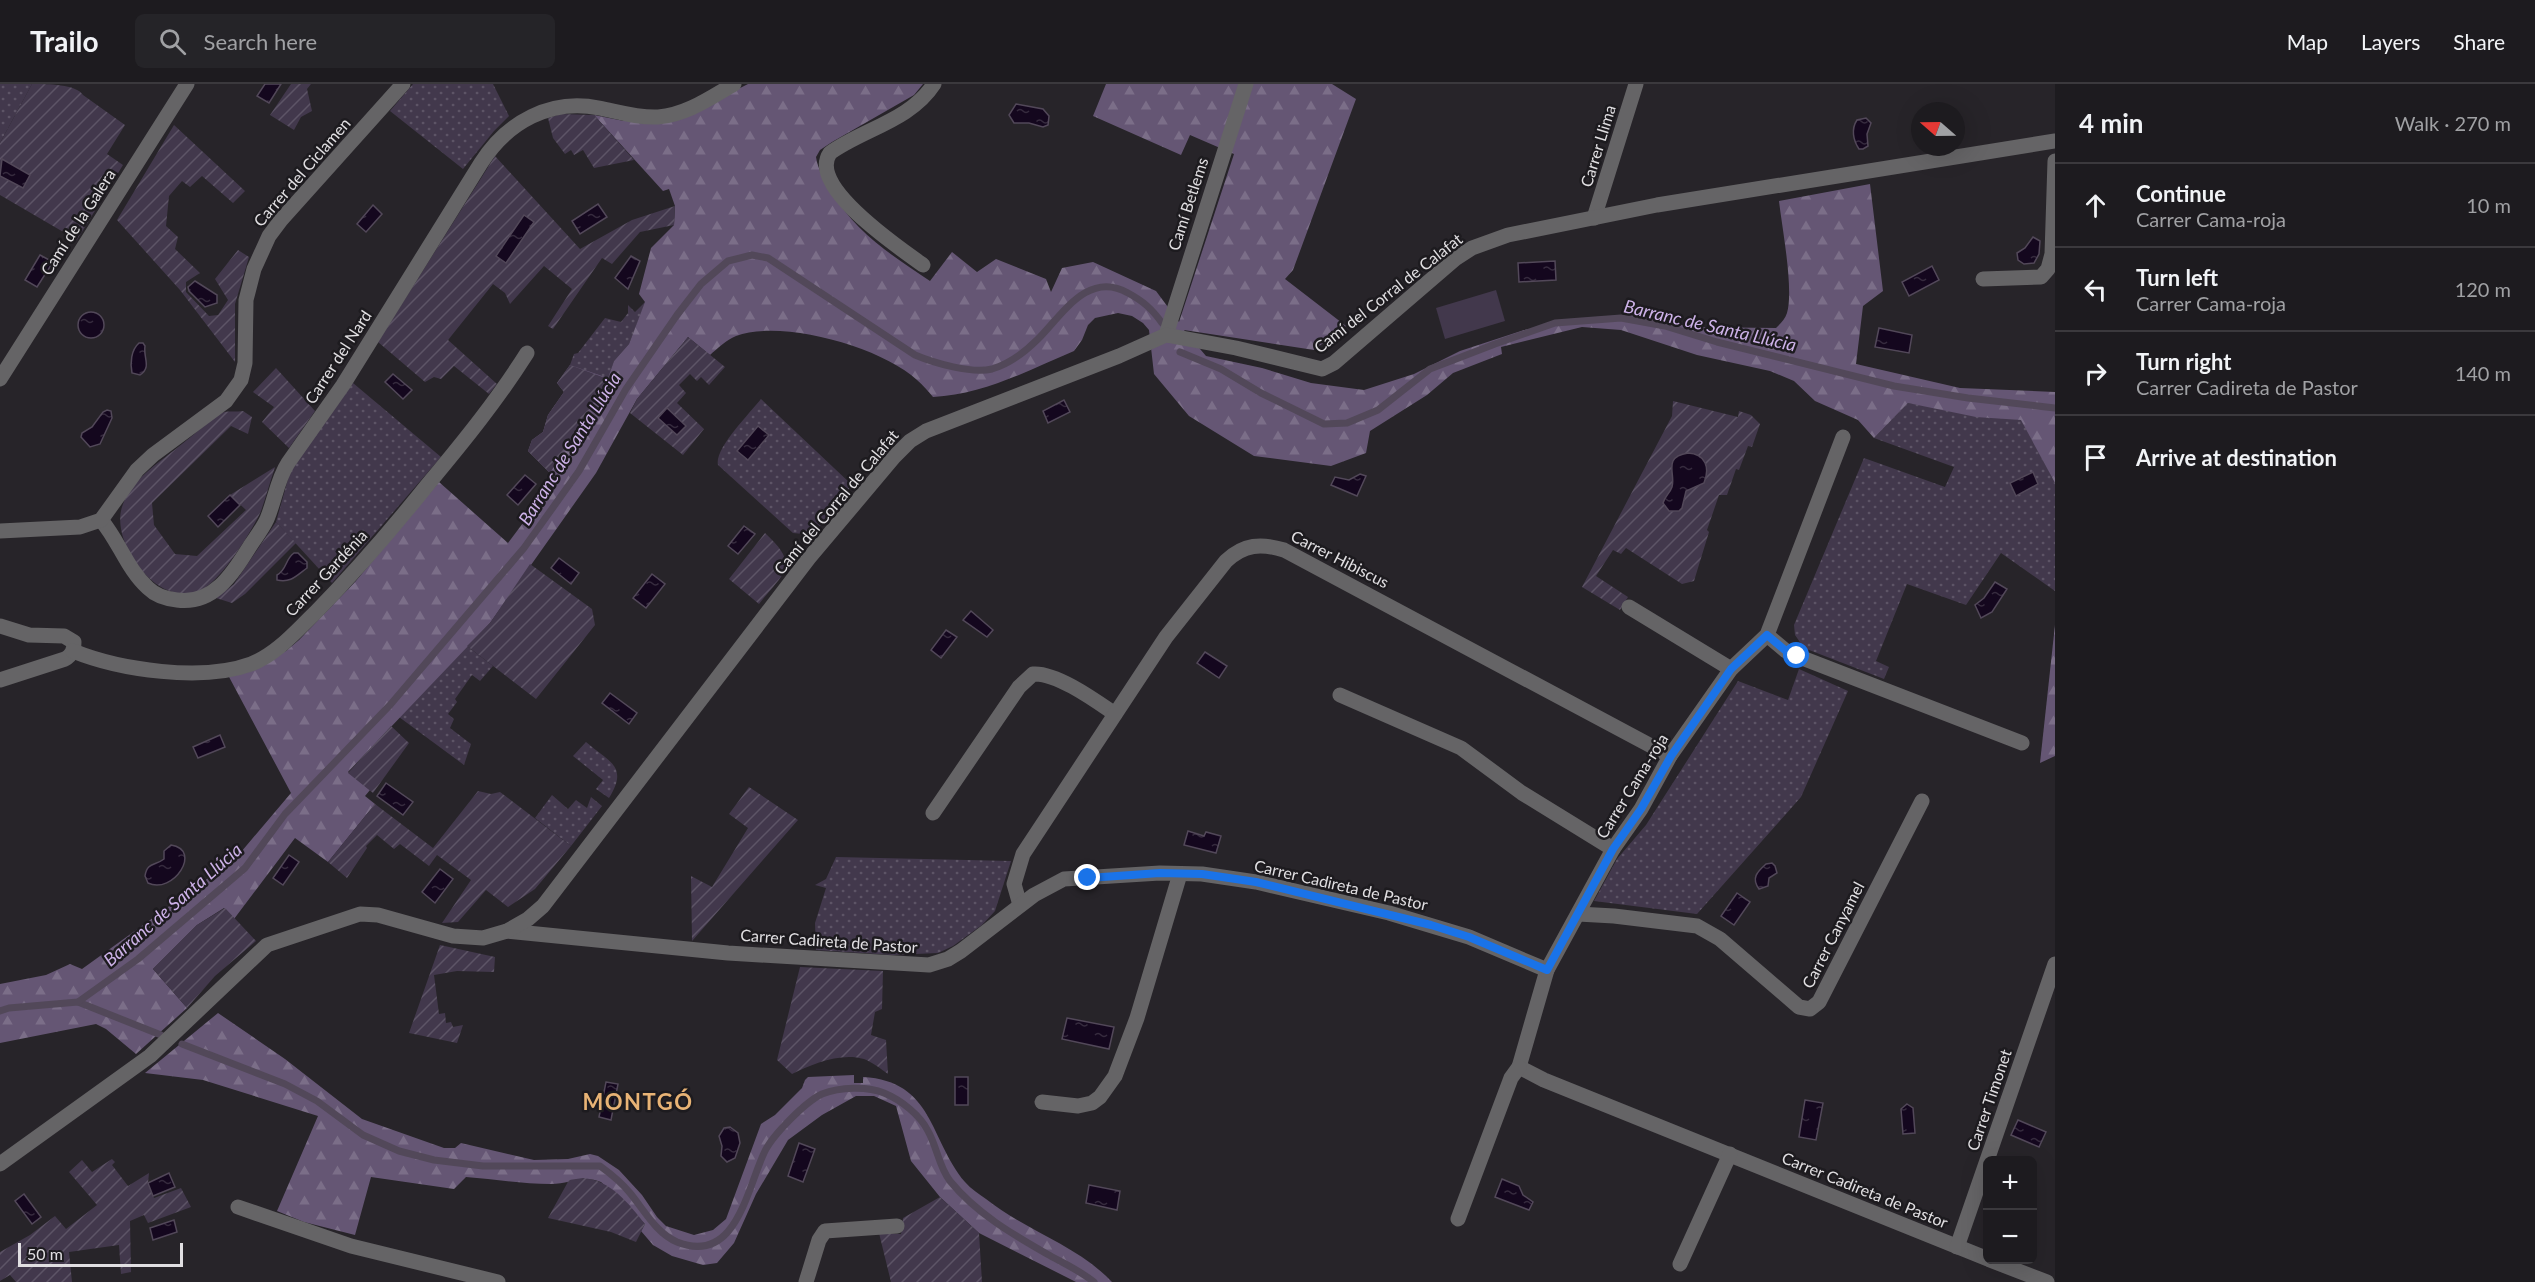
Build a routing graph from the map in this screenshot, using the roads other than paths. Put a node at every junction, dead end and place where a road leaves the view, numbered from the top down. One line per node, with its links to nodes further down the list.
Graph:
1 (188, 84): 14 (street, Camí de la Galera)
2 (403, 84): 16 (street, Carrer del Ciclamen)
3 (734, 84): 16 (street, Carrer del Nard)
4 (934, 84): 10 (street)
5 (1246, 84): 12 (street, Camí Betlems)
6 (1636, 84): 9 (street, Carrer Llima)
7 (2055, 141): 9 (street, Camí del Corral de Calafat)
8 (2055, 161): 11 (street)
9 (1594, 218): 12 (street, Camí del Corral de Calafat)
10 (923, 265)
11 (1983, 279)
12 (1166, 335): 34 (street, Camí del Corral de Calafat)
13 (527, 353): 21 (street, Carrer Gardénia)
14 (0, 379)
15 (1843, 437): 20 (street, Carrer Cama-roja)
16 (101, 520): 17 (street)
17 (0, 531)
18 (1629, 607): 22 (street)
19 (0, 626): 21 (street)
20 (1767, 635): 22 (street, Carrer Cama-roja); 26 (street)
21 (73, 651): 23 (street)
22 (1731, 669): 27 (street, Carrer Cama-roja)
23 (0, 680)
24 (1341, 695): 30 (street)
25 (1115, 714): 27 (street, Carrer Hibiscus); 29 (street); 32 (street, Carrer Hibiscus)
26 (2022, 743)
27 (1671, 756): 30 (street, Carrer Cama-roja)
28 (1922, 801): 33 (street, Carrer Canyamel)
29 (933, 813)
30 (1613, 849): 33 (street, Carrer Cama-roja)
31 (1180, 874): 32 (street, Carrer Cadireta de Pastor); 36 (street, Carrer Cadireta de Pastor); 38 (street)
32 (1020, 905): 34 (street, Carrer Cadireta de Pastor)
33 (1578, 914): 36 (street, Carrer Cama-roja)
34 (507, 931): 40 (street, Camí del Corral de Calafat)
35 (2055, 964): 44 (street, Carrer Timonet)
36 (1547, 970): 37 (street)
37 (1519, 1067): 39 (street, Carrer Cadireta de Pastor); 42 (street)
38 (1042, 1102)
39 (1730, 1154): 44 (street, Carrer Cadireta de Pastor); 46 (street)
40 (0, 1164)
41 (238, 1207): 48 (street)
42 (1458, 1219)
43 (897, 1226): 49 (street)
44 (1957, 1247): 45 (street, Carrer Cadireta de Pastor)
45 (1983, 1257)
46 (1680, 1264)
47 (2002, 1264): 50 (street, Carrer Cadireta de Pastor)
48 (498, 1282)
49 (806, 1282)
50 (2047, 1282)

